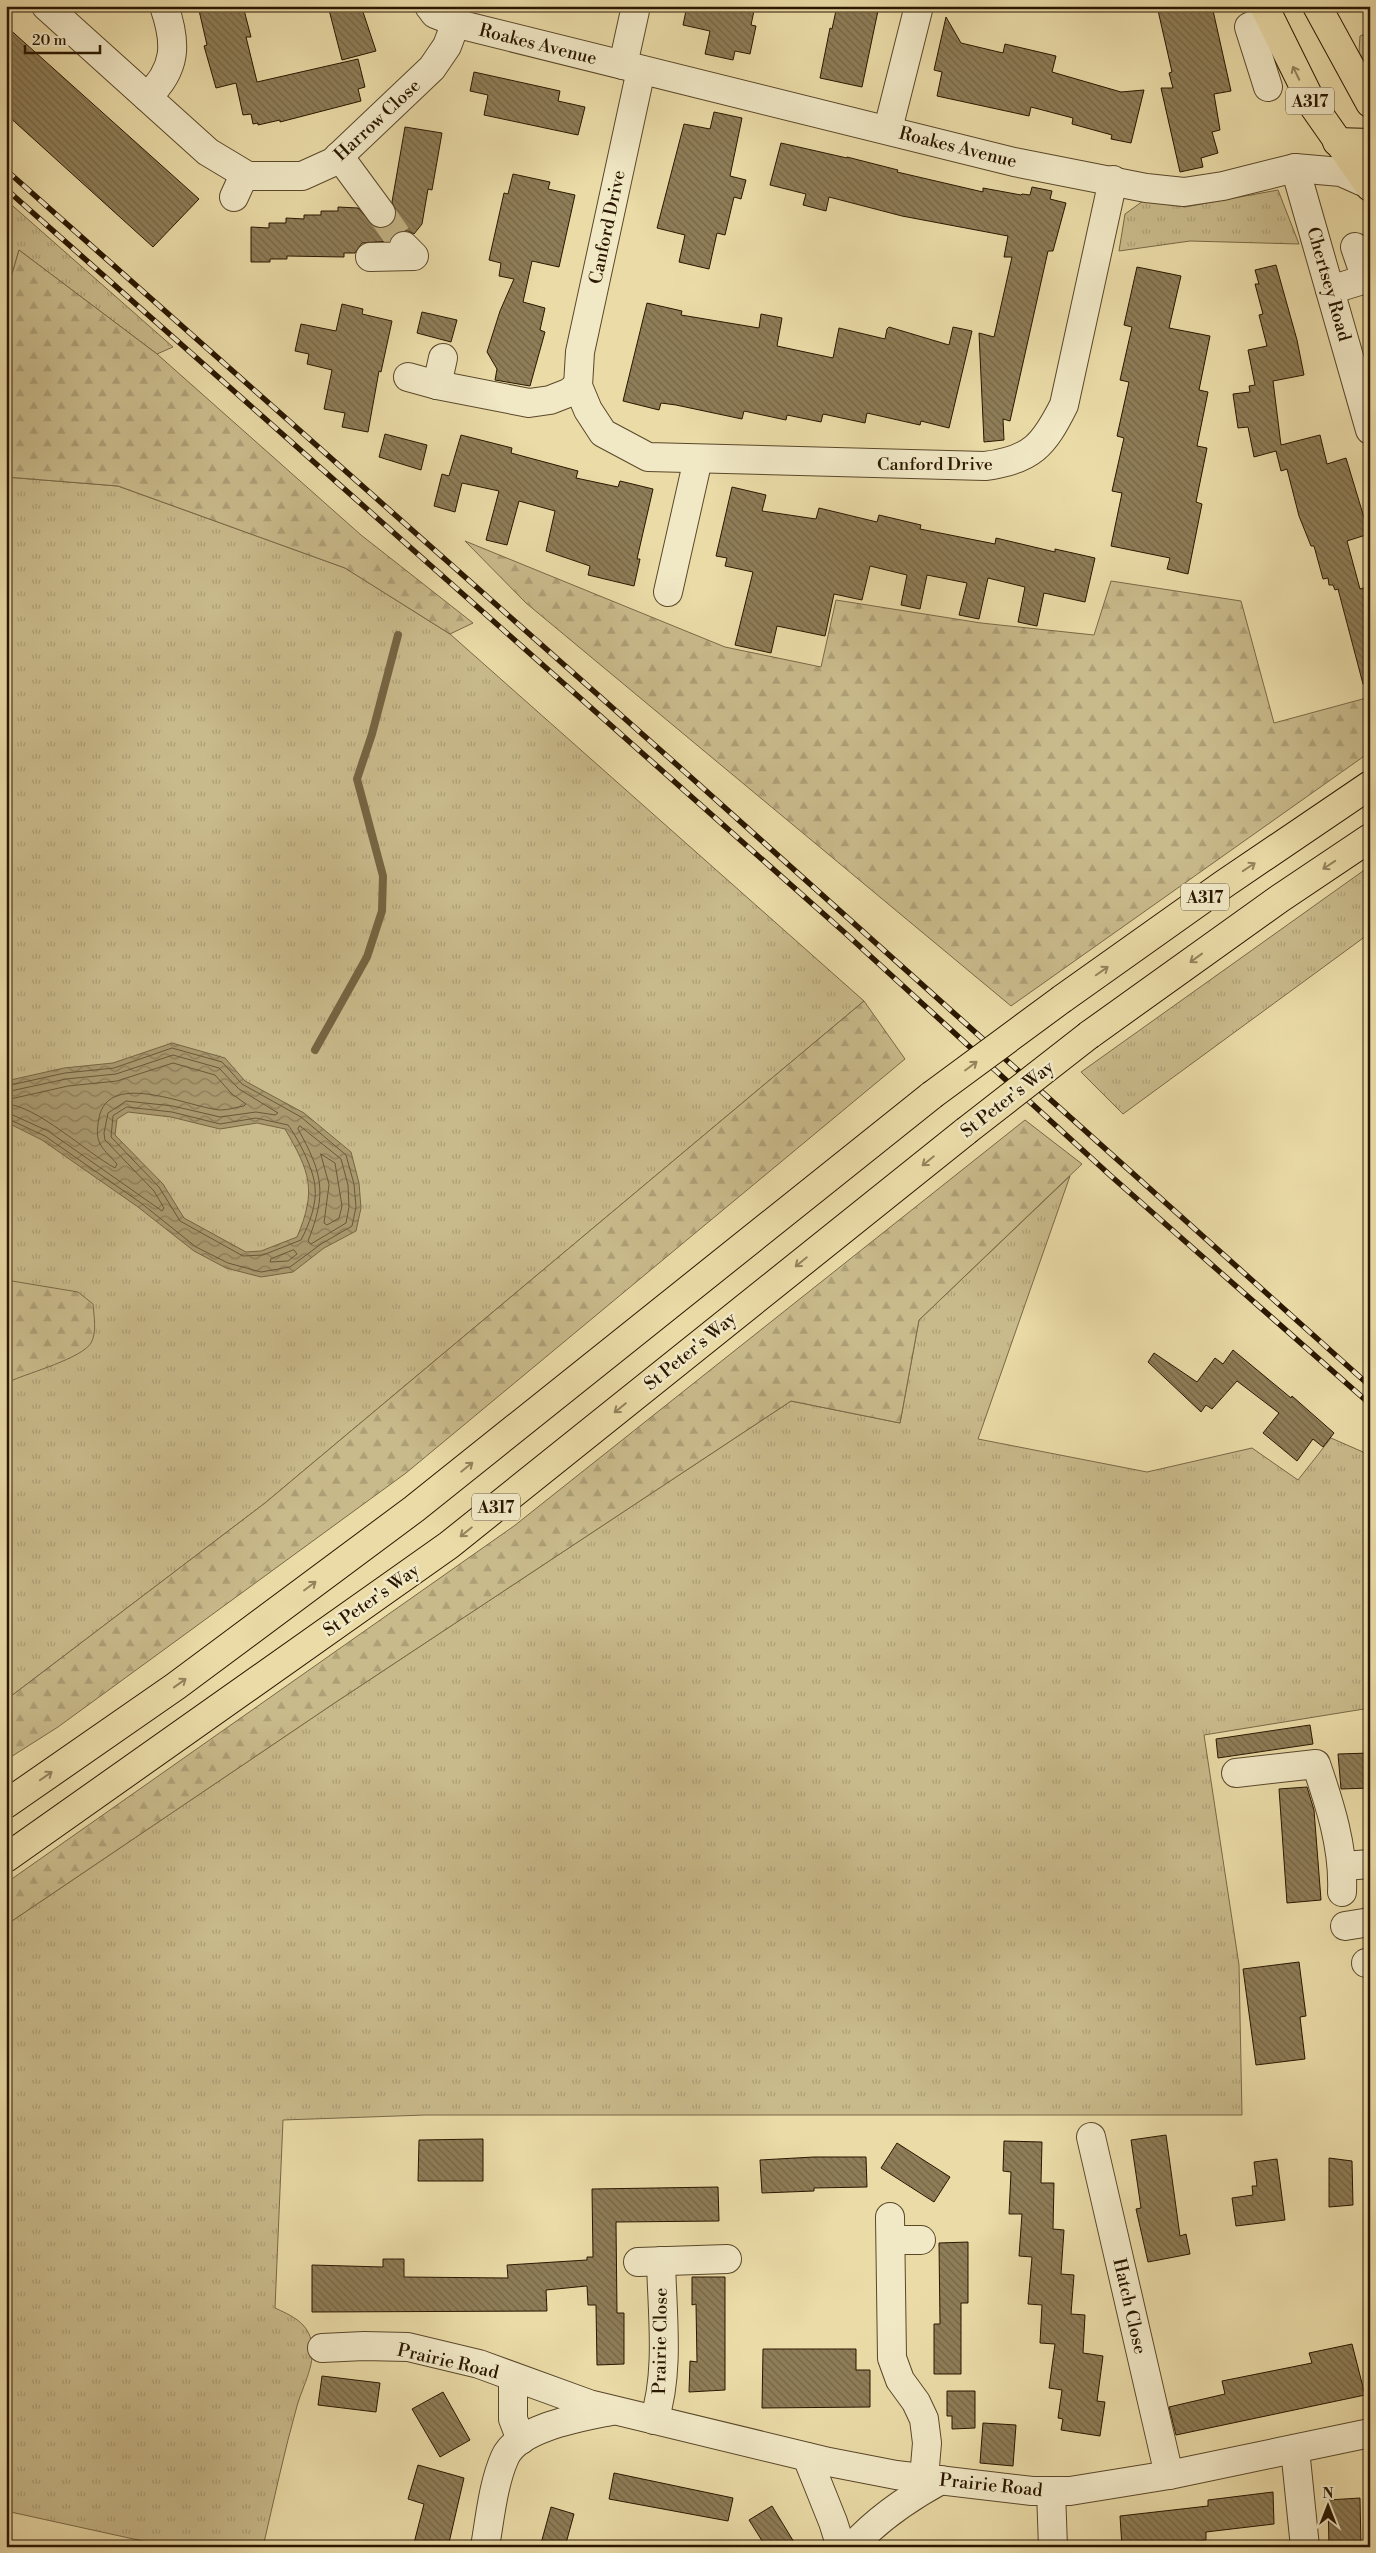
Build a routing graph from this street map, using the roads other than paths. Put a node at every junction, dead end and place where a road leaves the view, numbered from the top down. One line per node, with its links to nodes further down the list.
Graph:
1 (46, 6): 11 (street, Harrow Close)
2 (164, 6): 11 (street)
3 (429, 6): 8 (street, Roakes Avenue)
4 (636, 6): 9 (street)
5 (919, 6): 13 (street)
6 (1317, 6): 12 (main road, A317)
7 (1266, 11): 10 (street); 14 (main road, A317, one-way to 7)
8 (456, 22): 9 (street, Roakes Avenue); 16 (street, Harrow Close)
9 (632, 67): 13 (street, Roakes Avenue); 28 (street, Canford Drive)
10 (1268, 87)
11 (147, 97): 16 (street, Harrow Close)
12 (1370, 102)
13 (888, 129): 18 (street, Roakes Avenue)
14 (1337, 142): 15 (main road); 17 (street, Roakes Avenue); 19 (main road, A317)
15 (1370, 143)
16 (339, 156): 20 (street)
17 (1296, 168): 18 (street, Roakes Avenue); 19 (street, Roakes Avenue); 24 (street, Chertsey Road)
18 (1113, 180): 30 (street, Canford Drive)
19 (1369, 186)
20 (381, 214)
21 (404, 246): 23 (street)
22 (1355, 248): 24 (street)
23 (370, 258)
24 (1330, 290): 29 (street, Chertsey Road)
25 (443, 358): 27 (street)
26 (408, 377): 27 (street)
27 (437, 385): 28 (street)
28 (578, 386): 30 (street, Canford Drive)
29 (1370, 430)
30 (698, 459): 31 (street)
31 (668, 592)
32 (1370, 785): 35 (main road, A317, one-way to 32, bridge)
33 (1370, 838): 36 (main road, St Peter's Way / A317, one-way to 36, bridge)
34 (1236, 1773): 37 (street)
35 (6, 1804)
36 (6, 1858)
37 (1352, 1874)
38 (1090, 2138): 49 (street, Hatch Close)
39 (921, 2240): 50 (street)
40 (727, 2258): 44 (street, Prairie Close)
41 (322, 2348): 42 (street, Prairie Road)
42 (513, 2377): 43 (street, Prairie Road); 46 (street, Prairie Road)
43 (614, 2410): 44 (street, Prairie Road); 46 (street, Prairie Road)
44 (654, 2420): 48 (street, Prairie Road)
45 (1370, 2433): 47 (street, Prairie Road)
46 (522, 2440): 52 (street, Prairie Road)
47 (1295, 2449): 49 (street, Prairie Road); 56 (street)
48 (807, 2457): 50 (street, Prairie Road); 53 (street)
49 (1169, 2475): 51 (street, Prairie Road)
50 (933, 2479): 51 (street, Prairie Road); 54 (street)
51 (1050, 2491): 55 (street)
52 (485, 2547)
53 (840, 2547)
54 (852, 2547)
55 (1053, 2547)
56 (1305, 2547)

